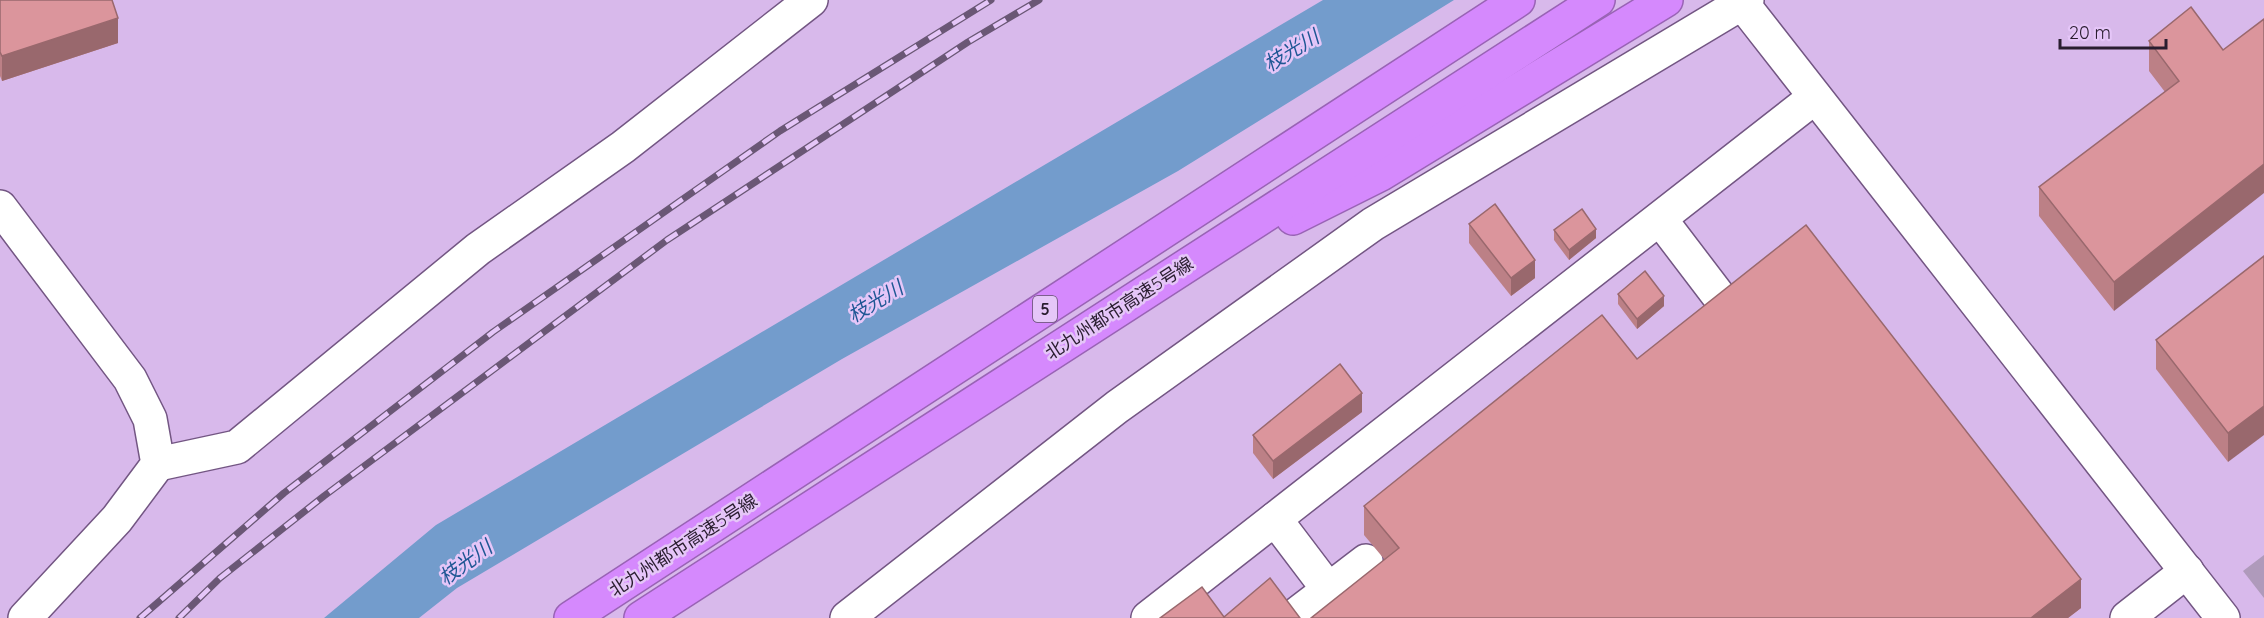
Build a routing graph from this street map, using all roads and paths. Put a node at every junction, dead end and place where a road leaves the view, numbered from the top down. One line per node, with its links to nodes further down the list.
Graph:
1 (811, 0): 11 (street)
2 (1518, 0): 19 (highway, 北九州都市高速5号線 / 5)
3 (1598, 0): 9 (highway, 北九州都市高速5号線)
4 (1666, 0): 9 (highway)
5 (1745, 2): 6 (street); 16 (street)
6 (1815, 97): 8 (street); 14 (street)
7 (0, 207): 11 (street)
8 (1660, 219): 10 (street); 12 (street)
9 (1157, 284): 20 (highway, 北九州都市高速5号線)
10 (1724, 303)
11 (158, 464): 18 (street)
12 (1275, 519): 15 (street); 21 (street)
13 (1366, 561): 15 (street)
14 (2187, 572): 22 (street); 23 (street)
15 (1328, 589): 17 (street)
16 (863, 613)
17 (1298, 613)
18 (25, 618)
19 (571, 618)
20 (641, 618)
21 (1148, 618)
22 (2127, 618)
23 (2223, 618)

